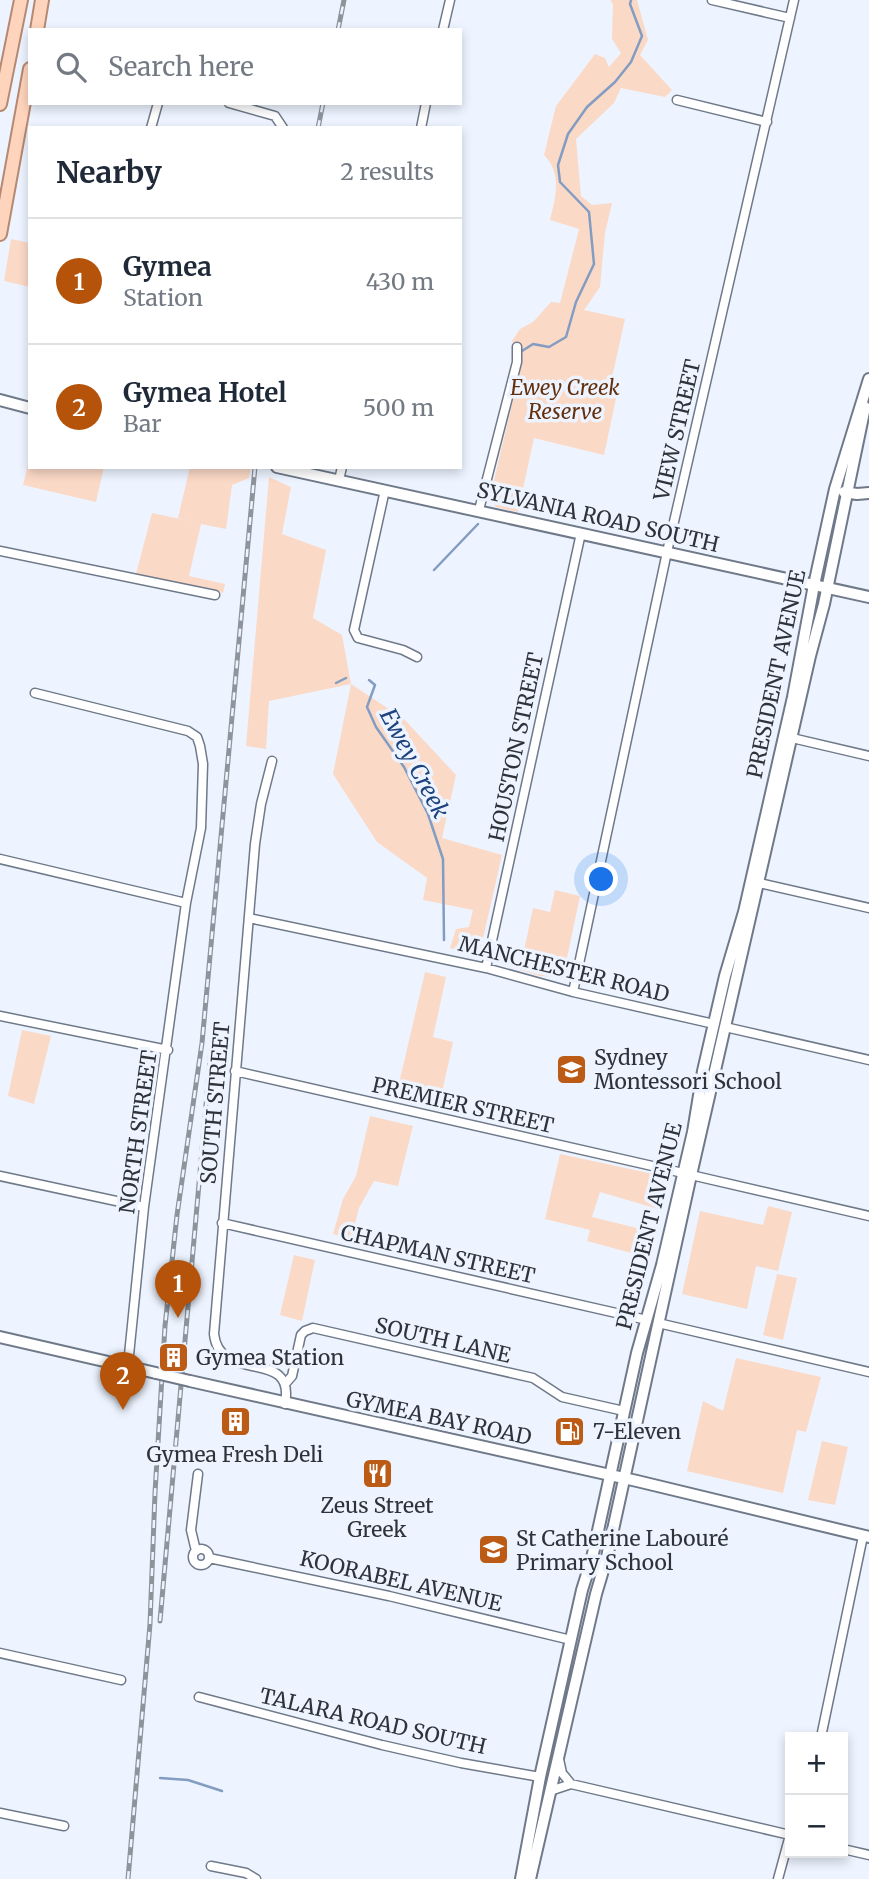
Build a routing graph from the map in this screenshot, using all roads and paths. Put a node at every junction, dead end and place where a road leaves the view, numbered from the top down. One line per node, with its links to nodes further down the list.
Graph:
1 (21, 0): 11 (main road)
2 (42, 0): 7 (main road)
3 (450, 0): 8 (street)
4 (712, 0): 6 (street)
5 (794, 0): 6 (street, VIEW STREET)
6 (790, 18): 15 (street, VIEW STREET)
7 (37, 28)
8 (443, 28)
9 (28, 80): 19 (main road)
10 (677, 100): 15 (street)
11 (0, 104)
12 (157, 105): 16 (street)
13 (234, 105): 17 (street)
14 (426, 105): 18 (street)
15 (767, 122): 34 (street, VIEW STREET)
16 (152, 126)
17 (282, 126)
18 (421, 126)
19 (0, 234)
20 (517, 347): 31 (street)
21 (869, 381): 27 (main road, PRESIDENT AVENUE); 29 (main road, PRESIDENT AVENUE)
22 (0, 400): 23 (main road)
23 (28, 407)
24 (286, 469): 26 (main road, SYLVANIA ROAD SOUTH)
25 (342, 469): 26 (street)
26 (339, 480): 28 (main road, SYLVANIA ROAD SOUTH)
27 (835, 489): 29 (main road); 35 (main road, PRESIDENT AVENUE)
28 (385, 490): 31 (main road, SYLVANIA ROAD SOUTH); 39 (street)
29 (849, 493): 30 (main road); 36 (main road, PRESIDENT AVENUE)
30 (869, 493)
31 (479, 510): 32 (main road, SYLVANIA ROAD SOUTH)
32 (581, 533): 34 (main road, SYLVANIA ROAD SOUTH); 49 (street, HOUSTON STREET)
33 (0, 551): 37 (street)
34 (667, 552): 35 (main road, SYLVANIA ROAD SOUTH); 50 (street, VIEW STREET)
35 (814, 586): 36 (main road, SYLVANIA ROAD SOUTH); 52 (main road, PRESIDENT AVENUE)
36 (828, 587): 38 (main road, SYLVANIA ROAD SOUTH); 41 (main road, PRESIDENT AVENUE)
37 (215, 595)
38 (869, 597)
39 (417, 657)
40 (35, 693): 46 (street, NORTH STREET)
41 (792, 738): 42 (street); 45 (main road, PRESIDENT AVENUE)
42 (869, 756)
43 (272, 761): 48 (street, SOUTH STREET)
44 (0, 859): 46 (street)
45 (759, 883): 47 (street); 52 (main road, PRESIDENT AVENUE)
46 (186, 903): 53 (street, NORTH STREET)
47 (869, 908)
48 (249, 918): 49 (street, MANCHESTER ROAD); 55 (street, SOUTH STREET)
49 (486, 968): 50 (street, MANCHESTER ROAD)
50 (573, 992): 52 (street, MANCHESTER ROAD)
51 (0, 1016): 53 (street)
52 (720, 1026): 54 (street, MANCHESTER ROAD); 56 (main road, PRESIDENT AVENUE)
53 (167, 1050): 58 (street, NORTH STREET)
54 (869, 1060)
55 (236, 1071): 56 (street, PREMIER STREET); 60 (street, SOUTH STREET)
56 (687, 1174): 59 (street, PREMIER STREET); 61 (main road, PRESIDENT AVENUE)
57 (0, 1176): 58 (street)
58 (144, 1207): 63 (street, NORTH STREET)
59 (869, 1216)
60 (222, 1223): 61 (street, CHAPMAN STREET); 65 (street, SOUTH STREET)
61 (652, 1322): 64 (street, CHAPMAN STREET); 67 (main road, PRESIDENT AVENUE); 70 (main road, PRESIDENT AVENUE)
62 (0, 1337): 63 (main road, GYMEA BAY ROAD)
63 (125, 1366): 66 (main road, GYMEA BAY ROAD, bridge)
64 (869, 1372)
65 (285, 1384): 66 (street); 67 (street, SOUTH LANE)
66 (285, 1404): 69 (main road, GYMEA BAY ROAD)
67 (624, 1411): 69 (main road, PRESIDENT AVENUE)
68 (198, 1474): 72 (street)
69 (610, 1475): 70 (main road, GYMEA BAY ROAD); 74 (main road, PRESIDENT AVENUE)
70 (625, 1478): 71 (main road, GYMEA BAY ROAD); 75 (main road, PRESIDENT AVENUE)
71 (866, 1537): 80 (street)
72 (196, 1551): 73 (street); 73 (street)
73 (209, 1558): 74 (street, KOORABEL AVENUE)
74 (571, 1640): 75 (main road, KOORABEL AVENUE); 82 (main road, PRESIDENT AVENUE)
75 (584, 1643): 79 (main road, PRESIDENT AVENUE)
76 (0, 1653): 77 (street)
77 (121, 1680)
78 (198, 1697): 82 (street, TALARA ROAD SOUTH)
79 (572, 1703): 81 (main road, PRESIDENT AVENUE); 82 (main road)
80 (822, 1732)
81 (558, 1757): 83 (street); 84 (main road, PRESIDENT AVENUE)
82 (540, 1777): 93 (main road, PRESIDENT AVENUE)
83 (571, 1784): 84 (street); 87 (street)
84 (550, 1791): 94 (main road, PRESIDENT AVENUE)
85 (0, 1814): 86 (street)
86 (64, 1826)
87 (785, 1834)
88 (848, 1850): 90 (street)
89 (785, 1853): 95 (street)
90 (869, 1855)
91 (211, 1866): 92 (street)
92 (256, 1879)
93 (521, 1879)
94 (530, 1879)
95 (778, 1879)

